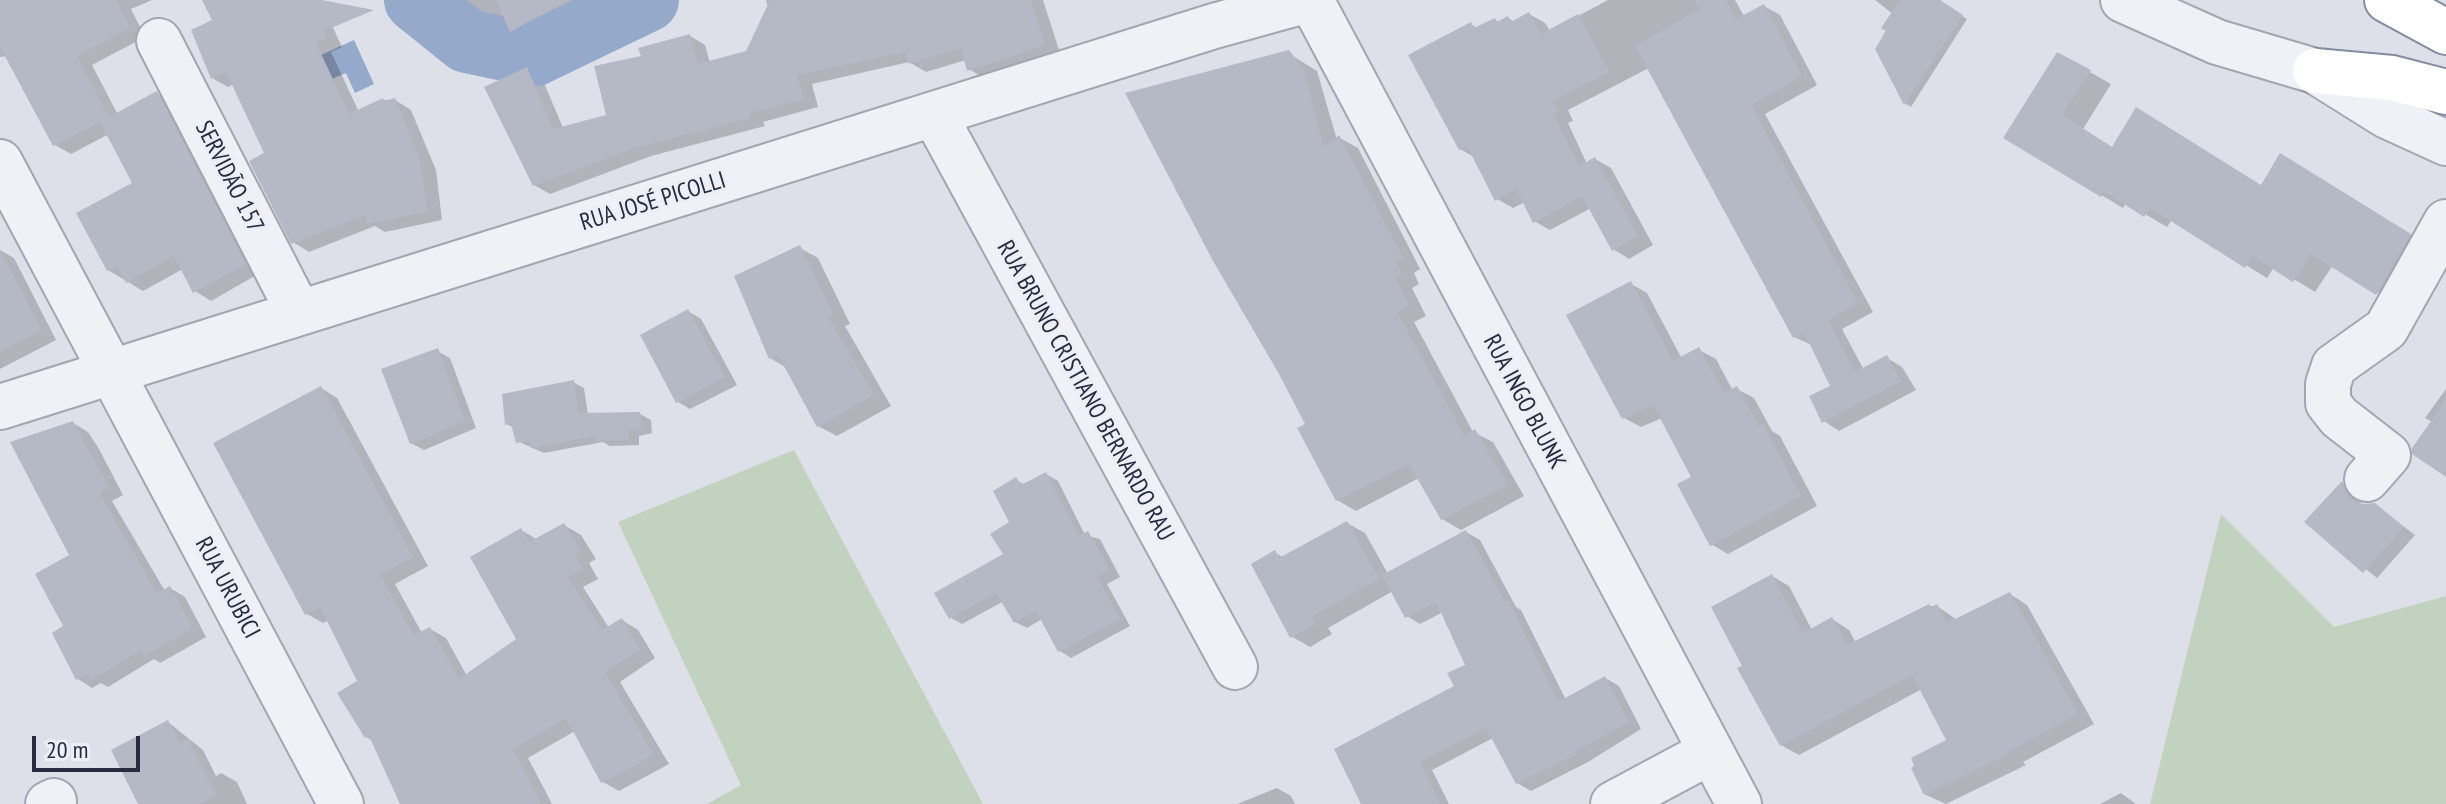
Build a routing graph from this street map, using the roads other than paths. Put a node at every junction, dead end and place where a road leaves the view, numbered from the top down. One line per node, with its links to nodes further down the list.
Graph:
1 (1309, 0): 8 (street, RUA JOSÉ PICOLLI); 17 (street, RUA INGO BLUNK)
2 (2123, 0): 6 (street)
3 (2387, 0): 4 (highway)
4 (2446, 32)
5 (159, 41): 12 (street, SERVIDÃO 157)
6 (2315, 71): 7 (highway); 9 (street)
7 (2446, 92)
8 (934, 114): 12 (street, RUA JOSÉ PICOLLI); 16 (street, RUA BRUNO CRISTIANO BERNARDO RAU)
9 (2446, 143)
10 (0, 162): 13 (street, RUA URUBICI)
11 (2446, 222): 15 (street)
12 (299, 313): 13 (street, RUA JOSÉ PICOLLI)
13 (113, 371): 14 (street, RUA JOSÉ PICOLLI); 18 (street, RUA URUBICI)
14 (0, 407)
15 (2367, 479)
16 (1235, 667)
17 (1710, 752): 19 (street); 20 (street, RUA INGO BLUNK)
18 (341, 804)
19 (1613, 804)
20 (1739, 804)

